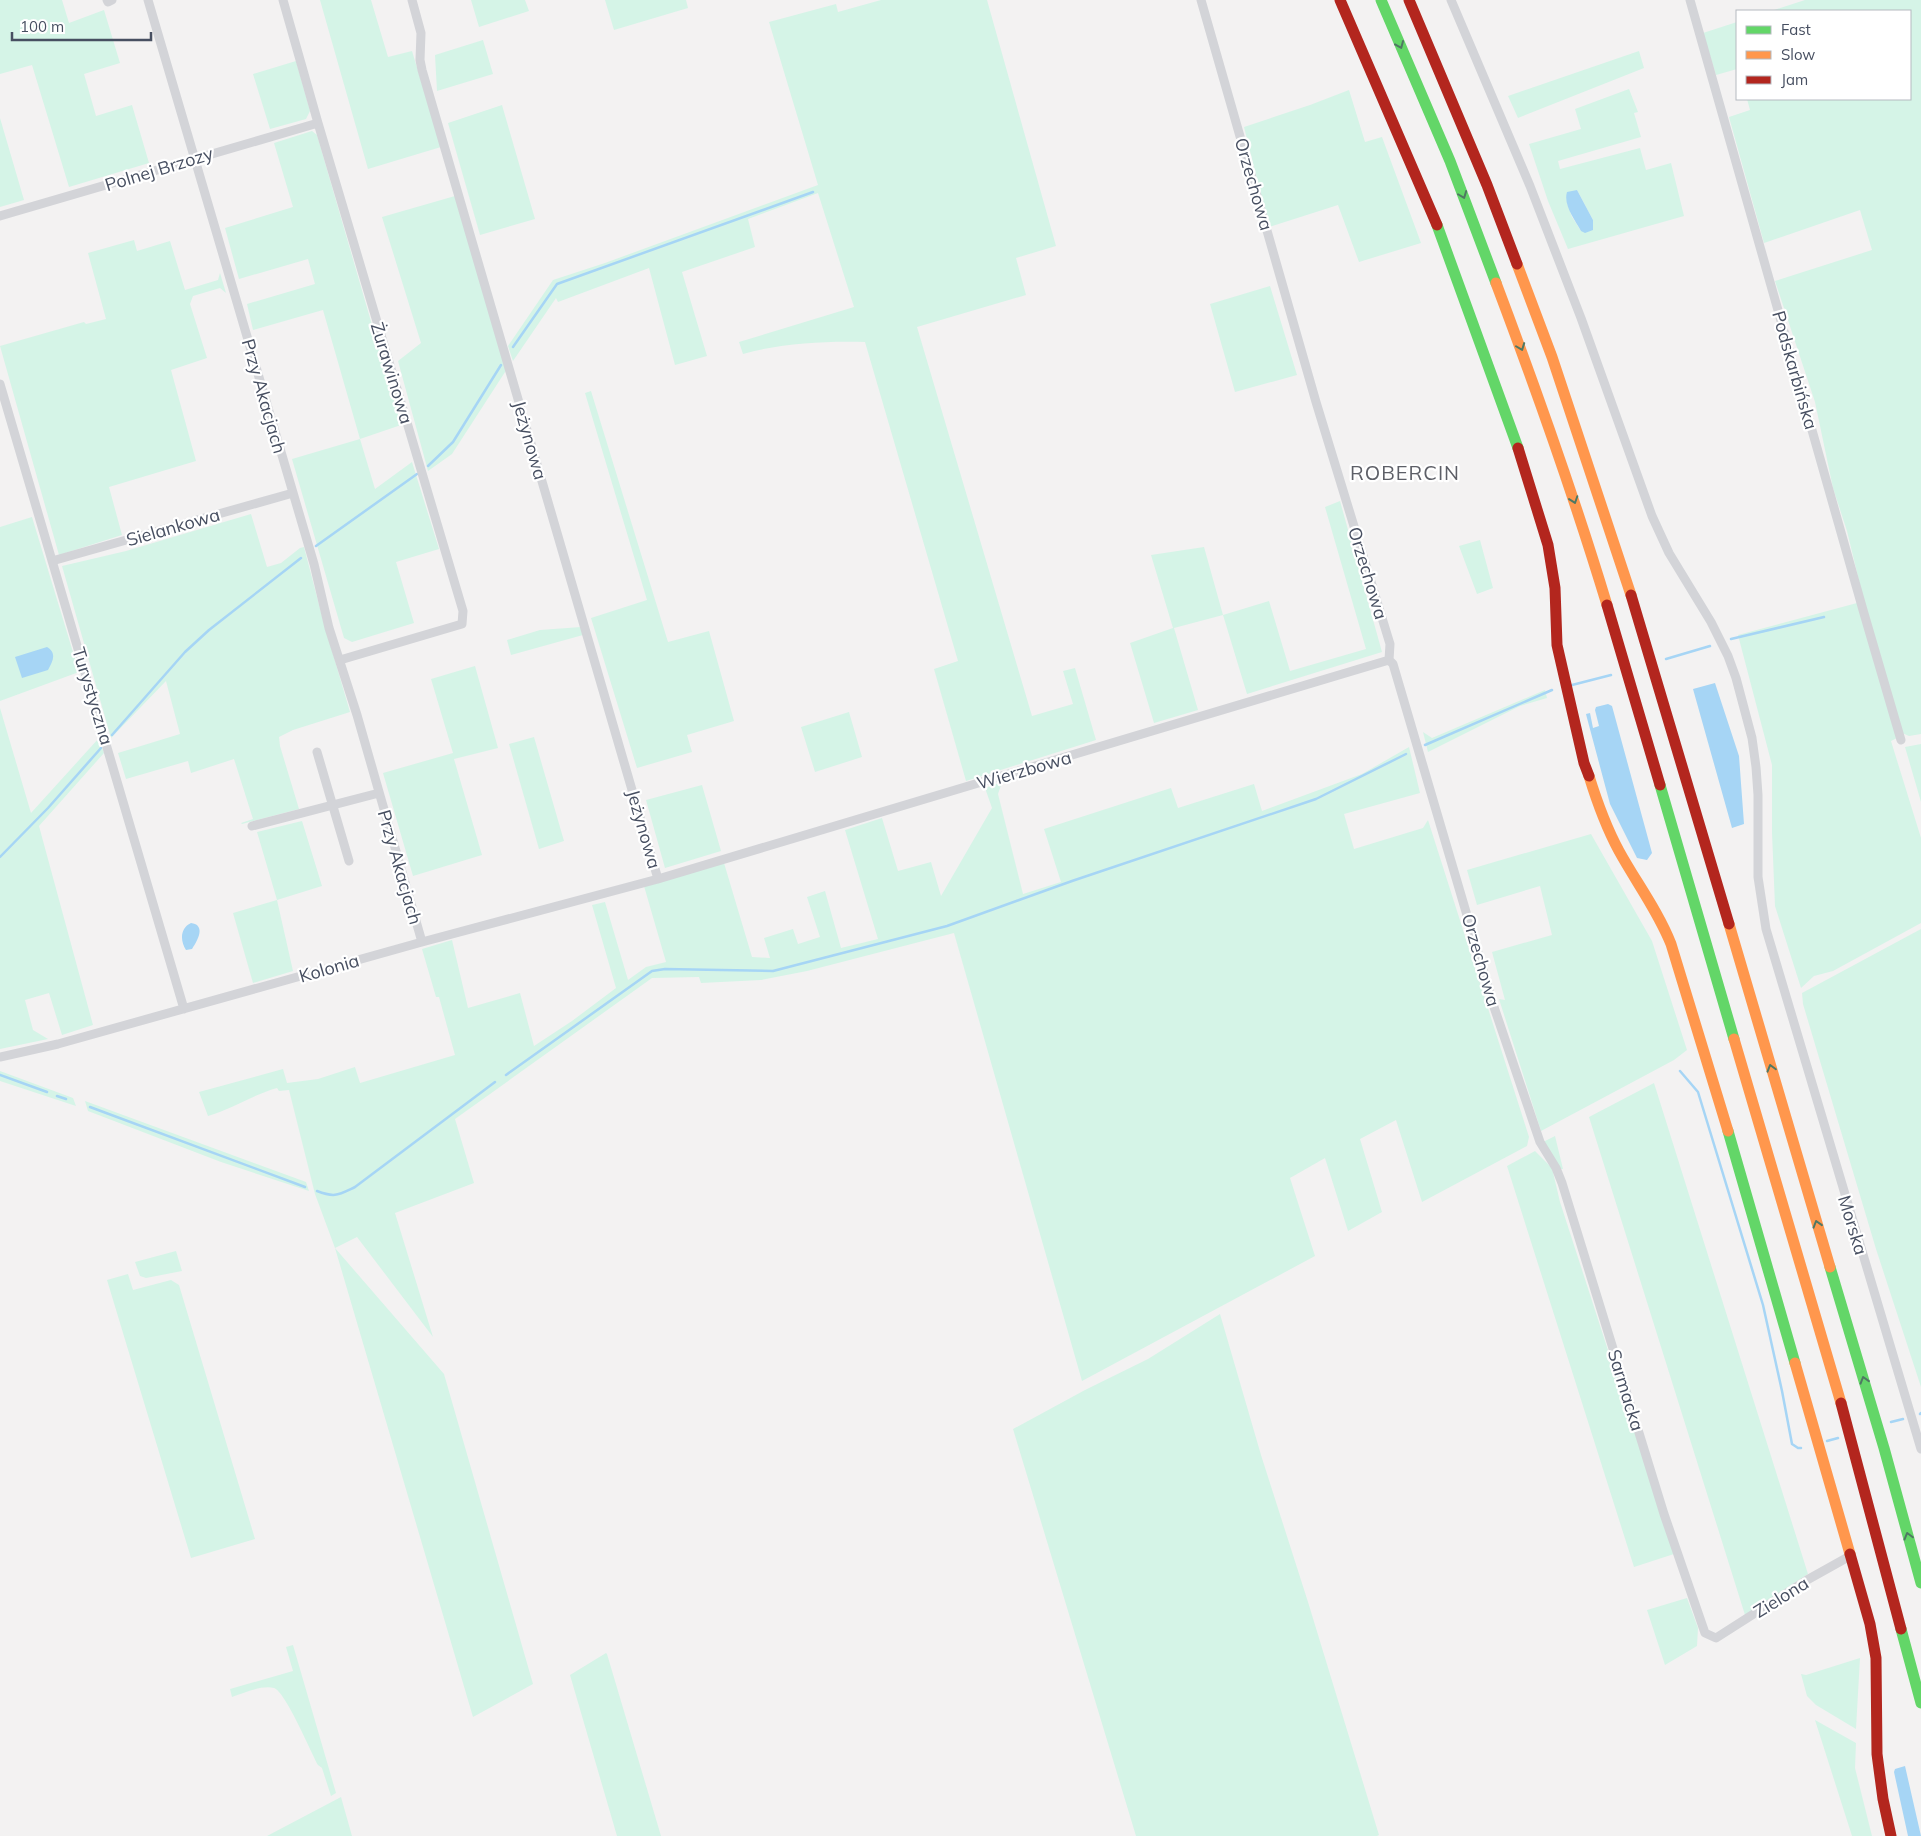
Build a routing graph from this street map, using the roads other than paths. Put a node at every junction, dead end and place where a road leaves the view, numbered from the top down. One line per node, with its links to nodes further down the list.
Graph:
1 (107, 0): 2 (street)
2 (112, 0)
3 (148, 0): 13 (street, Przy Akacjach)
4 (283, 0): 12 (street, Żurawinowa)
5 (412, 0): 26 (street, Jeżynowa)
6 (1201, 0): 19 (street, Orzechowa)
7 (1340, 0): 32 (main road)
8 (1381, 0): 35 (main road, one-way to 35)
9 (1409, 0): 33 (main road, one-way to 9)
10 (1451, 0): 31 (street, Morska)
11 (1690, 0): 20 (street, Podskarbińska)
12 (318, 123): 13 (street, Polnej Brzozy); 18 (street, Żurawinowa)
13 (194, 158): 14 (street, Polnej Brzozy); 16 (street, Przy Akacjach)
14 (0, 216)
15 (0, 384): 17 (street, Turystyczna)
16 (293, 494): 17 (street, Sielankowa); 18 (street, Przy Akacjach)
17 (52, 562): 28 (street, Turystyczna)
18 (340, 660): 22 (street, Przy Akacjach)
19 (1389, 660): 26 (street, Wierzbowa); 30 (street, Orzechowa)
20 (1901, 740)
21 (317, 752): 23 (street)
22 (379, 793): 23 (street, Przy Akacjach); 27 (street, Przy Akacjach)
23 (333, 805): 24 (street, Przy Akacjach); 25 (street)
24 (252, 826)
25 (349, 861)
26 (658, 879): 27 (street, Kolonia)
27 (422, 942): 28 (street, Kolonia)
28 (184, 1009): 29 (street, Kolonia)
29 (0, 1058)
30 (1540, 1142): 34 (street, Sarmacka)
31 (1921, 1449)
32 (1850, 1556): 34 (street, Zielona); 36 (main road)
33 (1921, 1583)
34 (1712, 1638)
35 (1921, 1703)
36 (1891, 1836)

